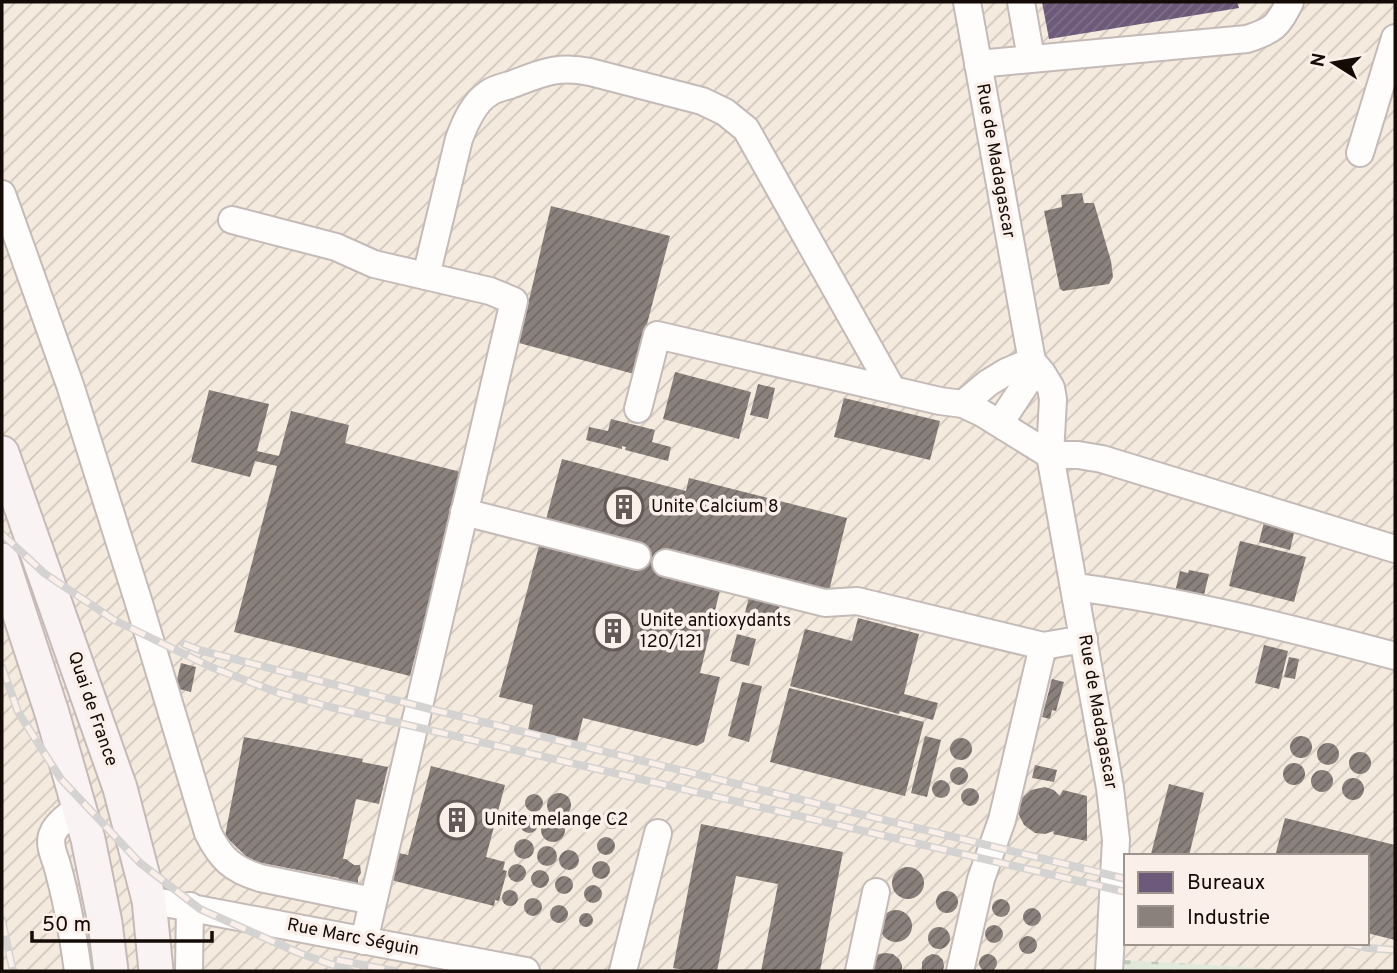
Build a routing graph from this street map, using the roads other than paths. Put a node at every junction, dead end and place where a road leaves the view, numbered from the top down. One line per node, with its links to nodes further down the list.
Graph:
1 (967, 2): 6 (street, Rue de Madagascar)
2 (1021, 2): 5 (street)
3 (1290, 2): 5 (street)
4 (1395, 38): 7 (street)
5 (1031, 58): 6 (street)
6 (978, 64): 11 (street, Rue de Madagascar)
7 (1360, 153)
8 (2, 194): 32 (street)
9 (232, 220): 10 (street)
10 (426, 276): 12 (street); 18 (street)
11 (1032, 361): 13 (street); 15 (street); 17 (street, Rue de Madagascar)
12 (892, 390): 13 (street); 14 (street)
13 (963, 404): 15 (street)
14 (638, 409)
15 (1000, 423): 17 (street)
16 (2, 453): 31 (main road, Quai de France)
17 (1050, 456): 19 (street); 23 (street, Rue de Madagascar)
18 (464, 512): 20 (street); 32 (street)
19 (1395, 550)
20 (637, 556)
21 (2, 561): 24 (main road)
22 (666, 563): 26 (street)
23 (1075, 587): 25 (street, Rue de Madagascar); 27 (street)
24 (15, 603): 28 (main road); 31 (main road)
25 (1084, 639): 26 (street); 44 (street, Rue de Madagascar)
26 (1043, 646): 43 (street)
27 (1395, 656)
28 (79, 807): 34 (main road); 36 (street)
29 (657, 834): 41 (street)
30 (876, 892): 42 (street)
31 (149, 900): 33 (street, Rue Marc Séguin); 34 (main road, Rue Marc Séguin); 38 (main road, Quai de France)
32 (373, 901): 35 (street)
33 (190, 906): 35 (street, Rue Marc Séguin); 39 (street)
34 (105, 923): 37 (main road)
35 (364, 941): 40 (street, Rue Marc Séguin)
36 (78, 971)
37 (111, 971)
38 (156, 971)
39 (189, 971)
40 (526, 971)
41 (623, 971)
42 (859, 971)
43 (960, 971)
44 (1109, 971)

